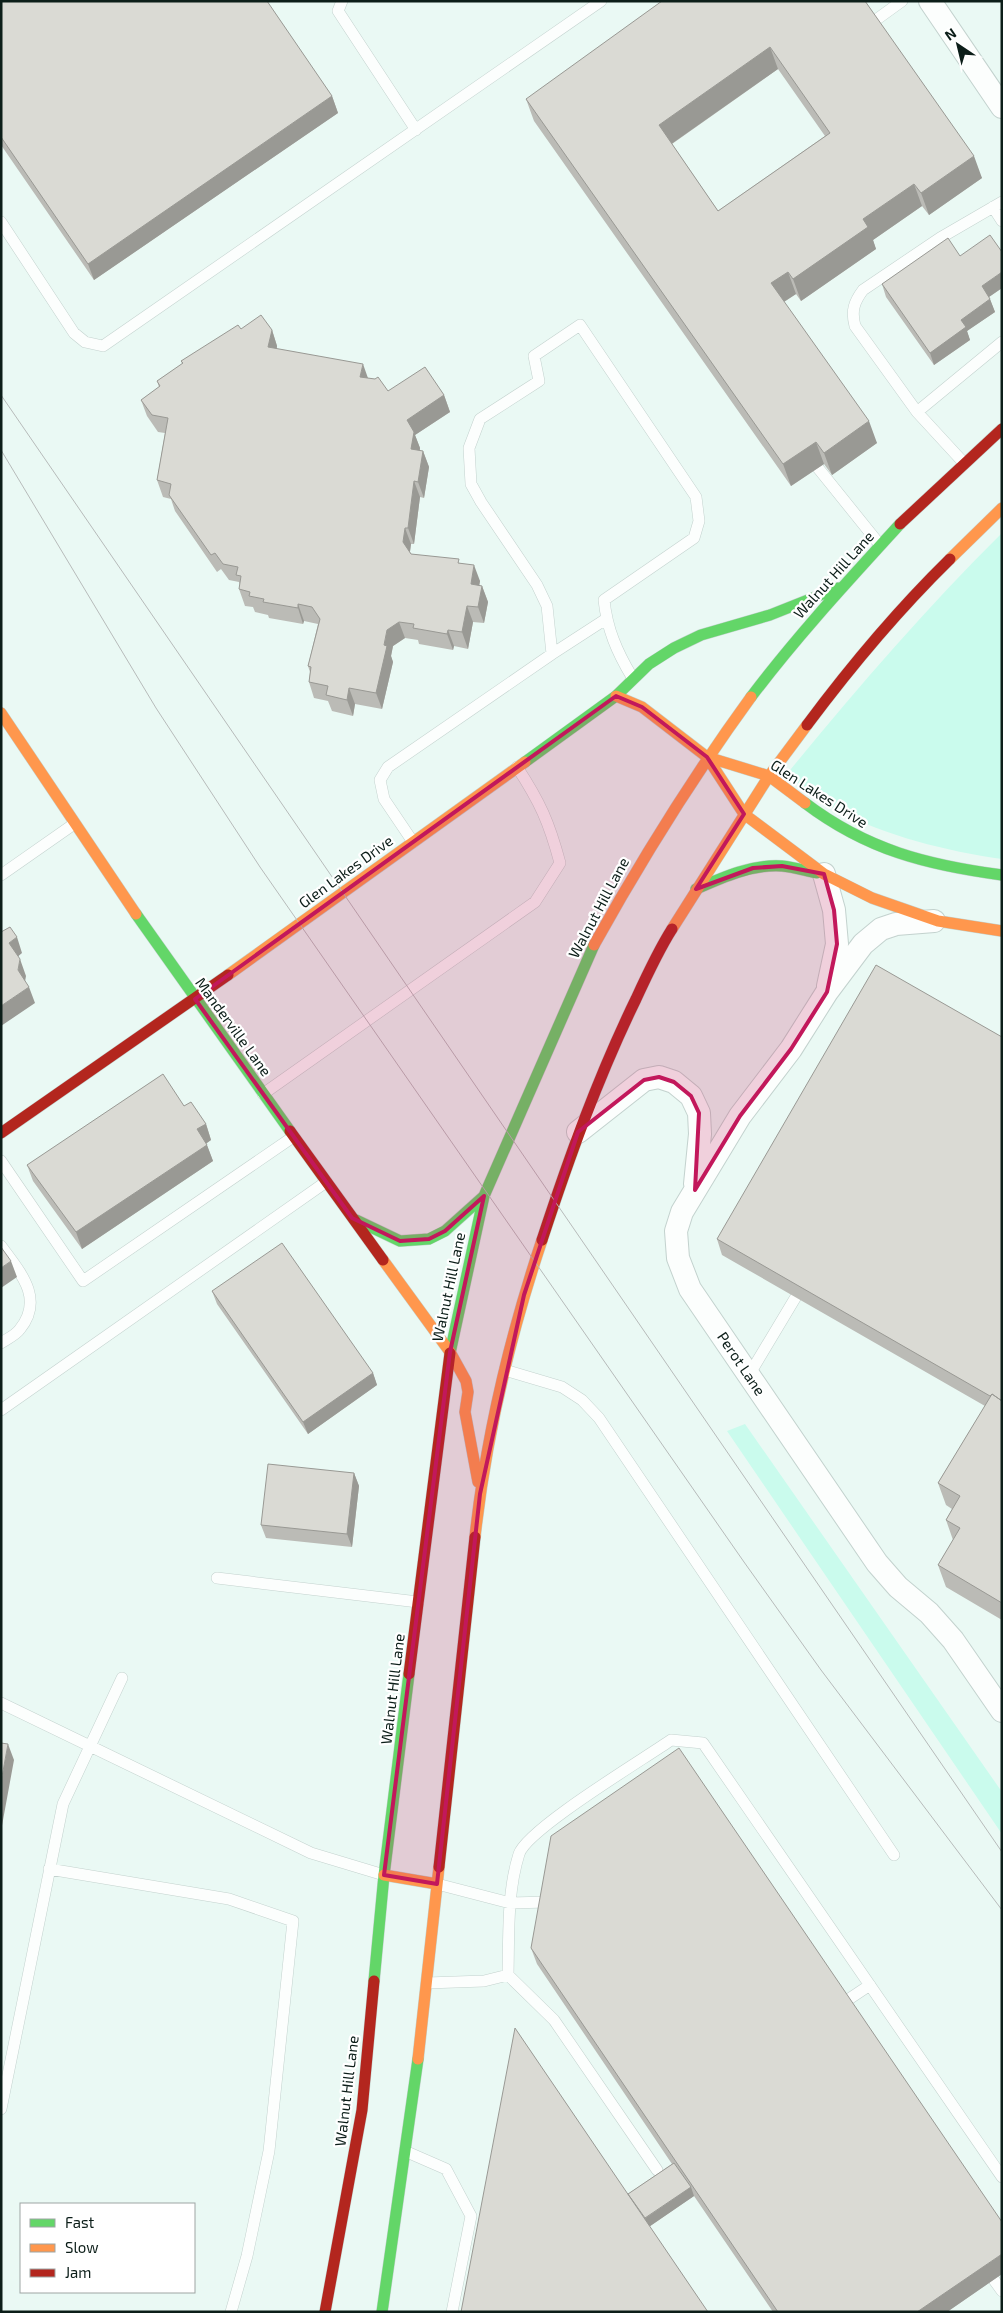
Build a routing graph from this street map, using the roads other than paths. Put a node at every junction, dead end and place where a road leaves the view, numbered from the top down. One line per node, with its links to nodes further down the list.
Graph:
1 (342, 1): 7 (lane)
2 (601, 1): 7 (lane)
3 (902, 1): 5 (lane)
4 (930, 1): 6 (street)
5 (873, 22)
6 (1001, 106)
7 (416, 130): 10 (lane)
8 (998, 205): 9 (lane); 12 (lane)
9 (1002, 221)
10 (1, 222)
11 (1002, 342): 12 (lane)
12 (917, 412): 14 (lane)
13 (1002, 429): 14 (main road, Walnut Hill Lane)
14 (963, 462): 17 (main road, Walnut Hill Lane)
15 (818, 468): 17 (lane)
16 (1002, 508): 26 (main road)
17 (880, 546): 18 (main road, Walnut Hill Lane)
18 (842, 587): 21 (main road); 24 (main road, Walnut Hill Lane)
19 (606, 619): 20 (lane); 20 (lane); 21 (lane)
20 (552, 654): 29 (lane)
21 (632, 677): 22 (main road)
22 (616, 696): 24 (main road, Glen Lakes Drive); 25 (main road, Glen Lakes Drive)
23 (1, 714): 28 (main road, Manderville Lane)
24 (707, 757): 26 (main road, Glen Lakes Drive); 27 (main road, Glen Lakes Drive); 45 (main road, Walnut Hill Lane)
25 (517, 767): 29 (main road, Glen Lakes Drive); 38 (lane)
26 (769, 776): 27 (main road); 32 (main road, Glen Lakes Drive)
27 (744, 814): 30 (main road, Glen Lakes Drive); 33 (main road)
28 (74, 824): 31 (lane); 37 (main road, Manderville Lane)
29 (412, 842): 37 (main road, Glen Lakes Drive)
30 (824, 874): 33 (main road); 34 (main road, Glen Lakes Drive); 36 (street)
31 (1, 875)
32 (1002, 875)
33 (696, 889): 39 (main road)
34 (938, 921): 35 (main road, Glen Lakes Drive); 36 (street)
35 (1002, 931)
36 (827, 992): 44 (street, Perot Lane)
37 (195, 999): 38 (main road, Manderville Lane); 40 (main road, Glen Lakes Drive)
38 (263, 1094): 41 (main road, Manderville Lane)
39 (578, 1132): 44 (street); 51 (main road)
40 (1, 1133)
41 (293, 1137): 42 (lane); 43 (main road, Manderville Lane)
42 (1, 1162)
43 (326, 1182): 46 (main road, Manderville Lane); 53 (lane)
44 (695, 1190): 52 (street, Perot Lane)
45 (484, 1196): 46 (main road); 50 (main road, Walnut Hill Lane)
46 (352, 1218): 50 (main road, Manderville Lane)
47 (1, 1246): 49 (lane)
48 (809, 1275): 52 (lane)
49 (1, 1343)
50 (450, 1352): 54 (main road, Manderville Lane); 56 (main road, Walnut Hill Lane)
51 (505, 1370): 54 (main road); 61 (lane)
52 (749, 1375): 59 (street, Perot Lane)
53 (1, 1410)
54 (480, 1494): 64 (main road)
55 (217, 1578): 56 (lane)
56 (418, 1602): 63 (main road, Walnut Hill Lane)
57 (122, 1678): 60 (lane)
58 (1, 1703): 60 (lane)
59 (1002, 1711)
60 (89, 1744): 62 (lane); 63 (lane)
61 (894, 1855)
62 (49, 1869): 71 (lane); 77 (lane)
63 (384, 1875): 64 (main road); 78 (main road, Walnut Hill Lane)
64 (436, 1884): 66 (lane); 68 (main road)
65 (548, 1902): 66 (lane)
66 (510, 1903): 67 (lane); 69 (lane)
67 (508, 1975): 68 (lane); 73 (lane)
68 (425, 1983): 72 (main road)
69 (870, 1985): 70 (lane); 74 (lane)
70 (846, 2001)
71 (1, 2109)
72 (406, 2152): 79 (main road); 80 (lane)
73 (657, 2170)
74 (1002, 2177)
75 (994, 2280): 76 (lane)
76 (1002, 2291)
77 (231, 2312)
78 (325, 2312)
79 (382, 2312)
80 (452, 2312)

